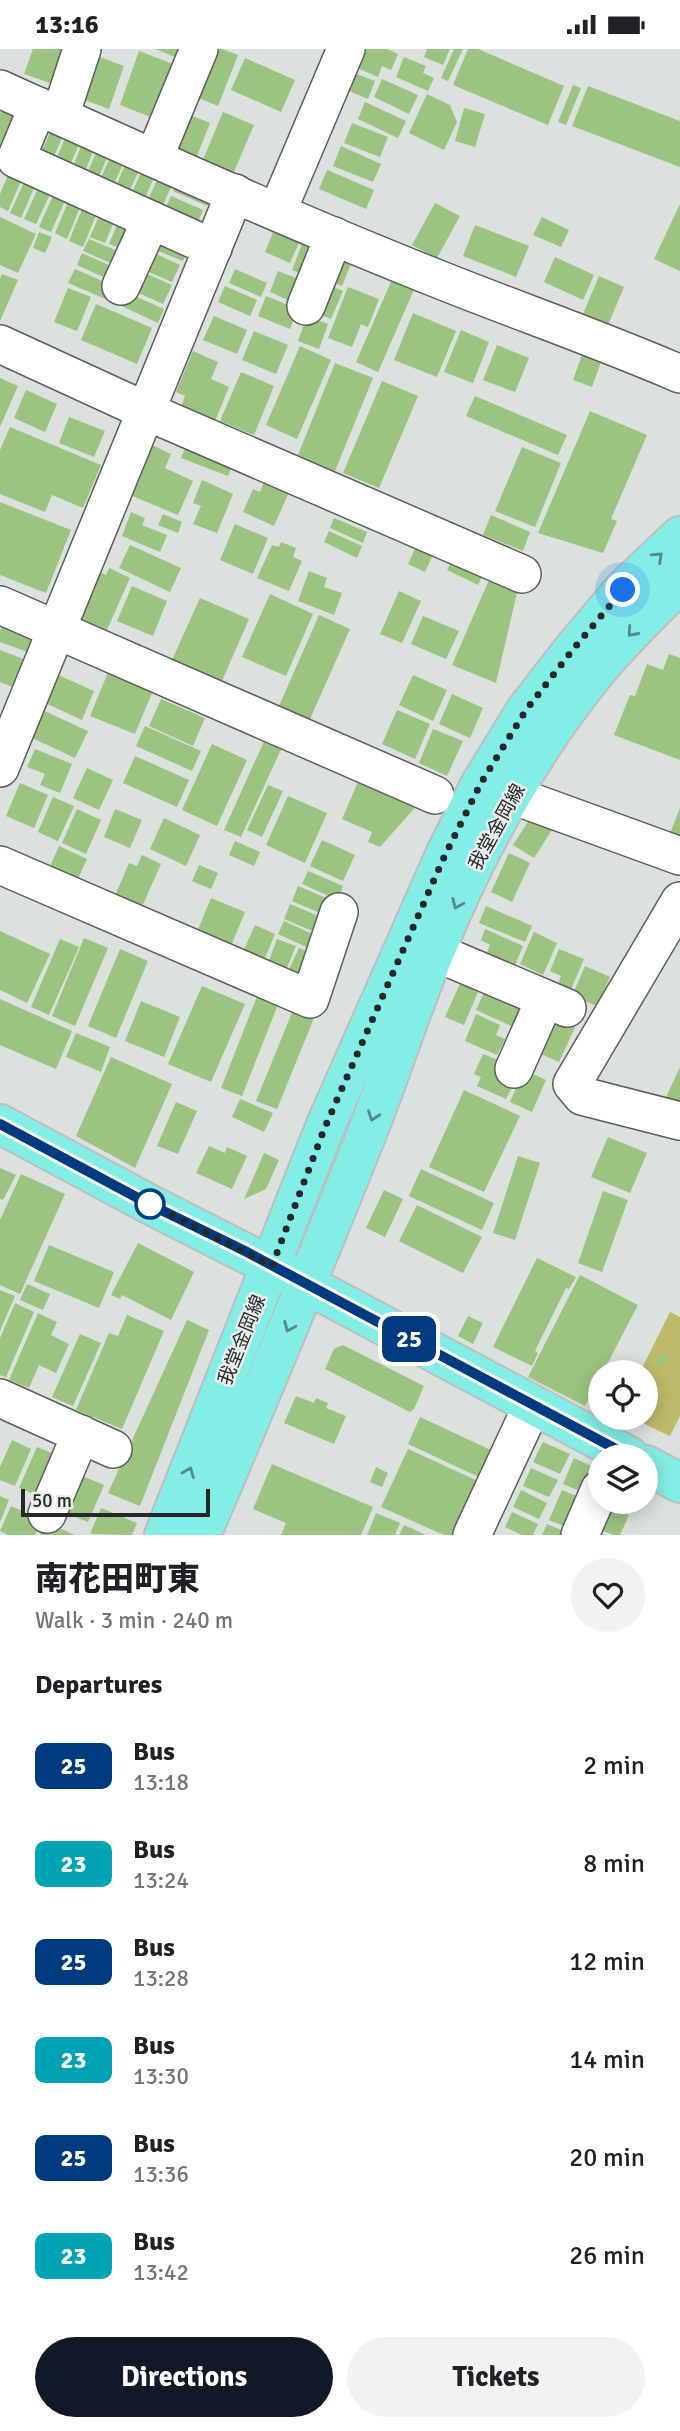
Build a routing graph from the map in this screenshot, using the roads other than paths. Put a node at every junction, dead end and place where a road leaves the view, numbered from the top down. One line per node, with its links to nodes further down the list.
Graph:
1 (82, 49): 5 (street)
2 (199, 49): 6 (street)
3 (346, 49): 8 (street)
4 (0, 89): 5 (street)
5 (49, 111): 6 (street); 9 (street)
6 (154, 158): 7 (street)
7 (235, 193): 8 (street); 11 (street)
8 (277, 212): 10 (street)
9 (151, 220): 11 (street); 12 (street)
10 (334, 236): 13 (street); 15 (street)
11 (212, 248): 16 (street)
12 (121, 286)
13 (306, 306)
14 (0, 344): 16 (street)
15 (680, 374)
16 (146, 411): 18 (street); 21 (street)
17 (680, 536): 33 (main road, 我堂金岡線, one-way to 17)
18 (522, 574)
19 (680, 583): 24 (main road, 我堂金岡線, one-way to 24)
20 (0, 605): 21 (street)
21 (56, 629): 22 (street); 23 (street)
22 (0, 768)
23 (435, 795)
24 (512, 795): 25 (street); 29 (main road, 我堂金岡線, one-way to 29)
25 (680, 856)
26 (0, 865): 28 (street)
27 (680, 901): 31 (street)
28 (339, 912)
29 (435, 952): 30 (street); 34 (main road, 我堂金岡線, one-way to 34)
30 (514, 1069)
31 (680, 1121)
32 (0, 1124): 33 (main road)
33 (272, 1266): 34 (main road); 42 (main road, 我堂金岡線, one-way to 33)
34 (306, 1284): 36 (main road); 43 (main road, 我堂金岡線, one-way to 43)
35 (0, 1398): 40 (street)
36 (532, 1406): 37 (main road); 44 (street)
37 (603, 1444)
38 (658, 1472): 39 (main road)
39 (680, 1483)
40 (47, 1514)
41 (589, 1514): 45 (street)
42 (164, 1535)
43 (201, 1535)
44 (472, 1535)
45 (580, 1535)

